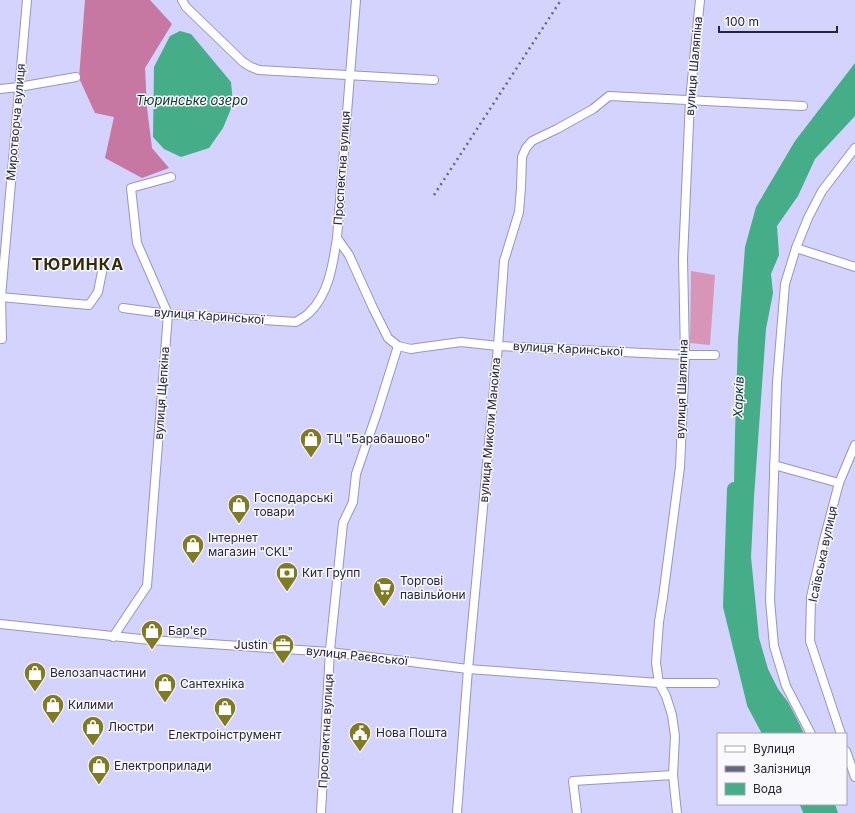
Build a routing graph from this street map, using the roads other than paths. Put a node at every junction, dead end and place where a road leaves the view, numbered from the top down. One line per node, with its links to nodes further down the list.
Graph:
1 (27, 0): 8 (street, Миротворча вулиця)
2 (182, 0): 5 (street)
3 (356, 0): 5 (street, Проспектна вулиця)
4 (700, 0): 10 (street, вулиця Шаляпіна)
5 (350, 76): 7 (street); 14 (street, Проспектна вулиця)
6 (76, 78): 8 (street)
7 (434, 80)
8 (19, 87): 9 (street); 18 (street, Миротворча вулиця)
9 (0, 89)
10 (690, 100): 11 (street); 24 (street, вулиця Миколи Манойла); 25 (street, вулиця Шаляпіна)
11 (802, 106)
12 (855, 148): 15 (street)
13 (171, 177): 20 (street, вулиця Щепкіна)
14 (337, 238): 21 (street, Проспектна вулиця); 23 (street)
15 (796, 248): 16 (street); 28 (street)
16 (855, 267)
17 (102, 272): 18 (street)
18 (1, 297): 22 (street, Миротворча вулиця)
19 (123, 308): 20 (street, вулиця Каринської)
20 (168, 314): 21 (street, вулиця Каринської); 31 (street, вулиця Щепкіна)
21 (296, 322)
22 (2, 339)
23 (398, 346): 24 (street, вулиця Каринської); 32 (street, Проспектна вулиця)
24 (498, 346): 25 (street, вулиця Каринської); 33 (street, вулиця Миколи Манойла)
25 (685, 355): 26 (street, вулиця Каринської); 34 (street, вулиця Шаляпіна)
26 (715, 355)
27 (855, 445): 29 (street, Ісаївська вулиця)
28 (774, 465): 29 (street); 36 (street)
29 (839, 483): 37 (street, Ісаївська вулиця)
30 (0, 624): 31 (street, вулиця Раєвської)
31 (113, 636): 32 (street, вулиця Раєвської)
32 (330, 652): 33 (street, вулиця Раєвської); 41 (street, Проспектна вулиця)
33 (468, 669): 34 (street, вулиця Раєвської); 42 (street, вулиця Миколи Манойла)
34 (659, 683): 35 (street, вулиця Раєвської); 39 (street, вулиця Шаляпіна)
35 (715, 683)
36 (810, 733)
37 (841, 733)
38 (847, 753): 40 (street)
39 (673, 774): 43 (street); 44 (street, вулиця Шаляпіна)
40 (855, 777)
41 (321, 813)
42 (457, 813)
43 (577, 813)
44 (677, 813)

